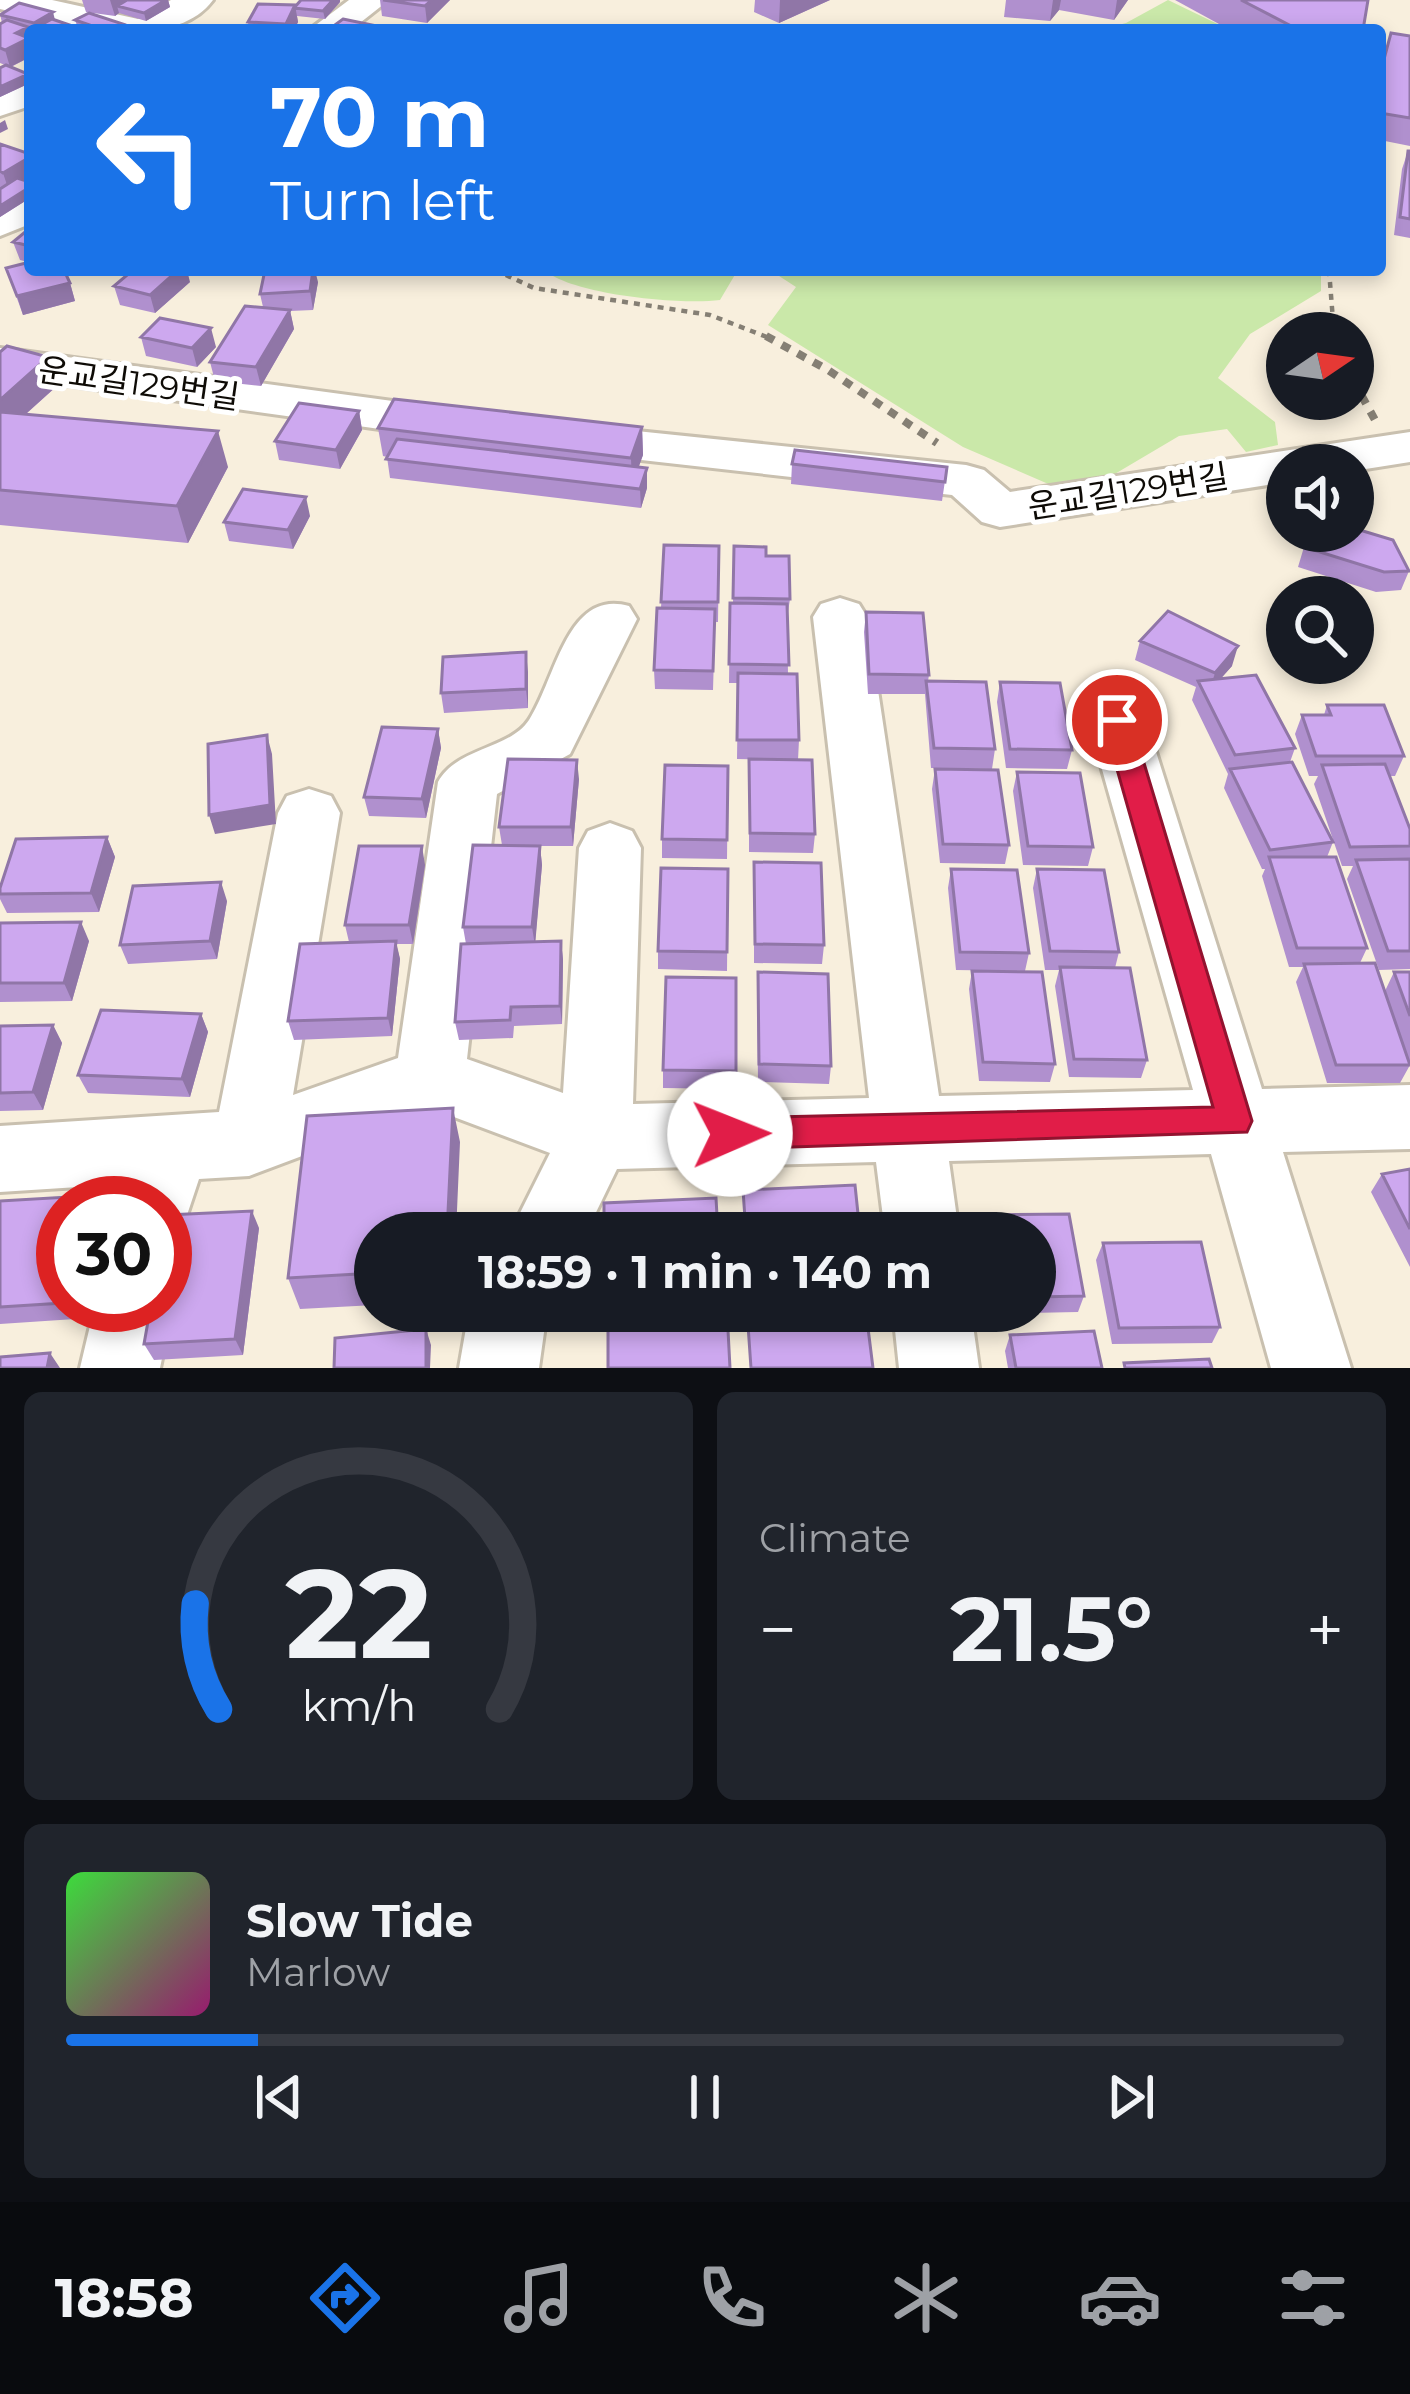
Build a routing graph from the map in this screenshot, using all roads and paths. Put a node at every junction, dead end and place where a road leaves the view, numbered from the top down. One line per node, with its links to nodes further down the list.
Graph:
1 (196, 0): 5 (street)
2 (372, 0): 6 (street)
3 (5, 2): 4 (street)
4 (113, 24)
5 (154, 24)
6 (336, 24)
7 (502, 276): 12 (path)
8 (1329, 276): 9 (path)
9 (1332, 312)
10 (0, 362): 12 (street, 운교길129번길)
11 (1409, 447): 12 (street, 운교길129번길)
12 (967, 481)
13 (840, 617): 21 (street)
14 (610, 620): 18 (street)
15 (1117, 720): 20 (street)
16 (309, 813): 23 (street)
17 (610, 848): 22 (street)
18 (430, 1077): 22 (street); 23 (street)
19 (1410, 1117): 20 (street)
20 (1234, 1121): 21 (street); 34 (street)
21 (908, 1129): 22 (street); 27 (street)
22 (596, 1137): 26 (street)
23 (249, 1143): 25 (street)
24 (0, 1159): 25 (street)
25 (163, 1176)
26 (558, 1212)
27 (919, 1212)
28 (128, 1332): 31 (street)
29 (505, 1332): 32 (street)
30 (935, 1332): 33 (street)
31 (120, 1368)
32 (500, 1368)
33 (939, 1368)
34 (1311, 1368)

